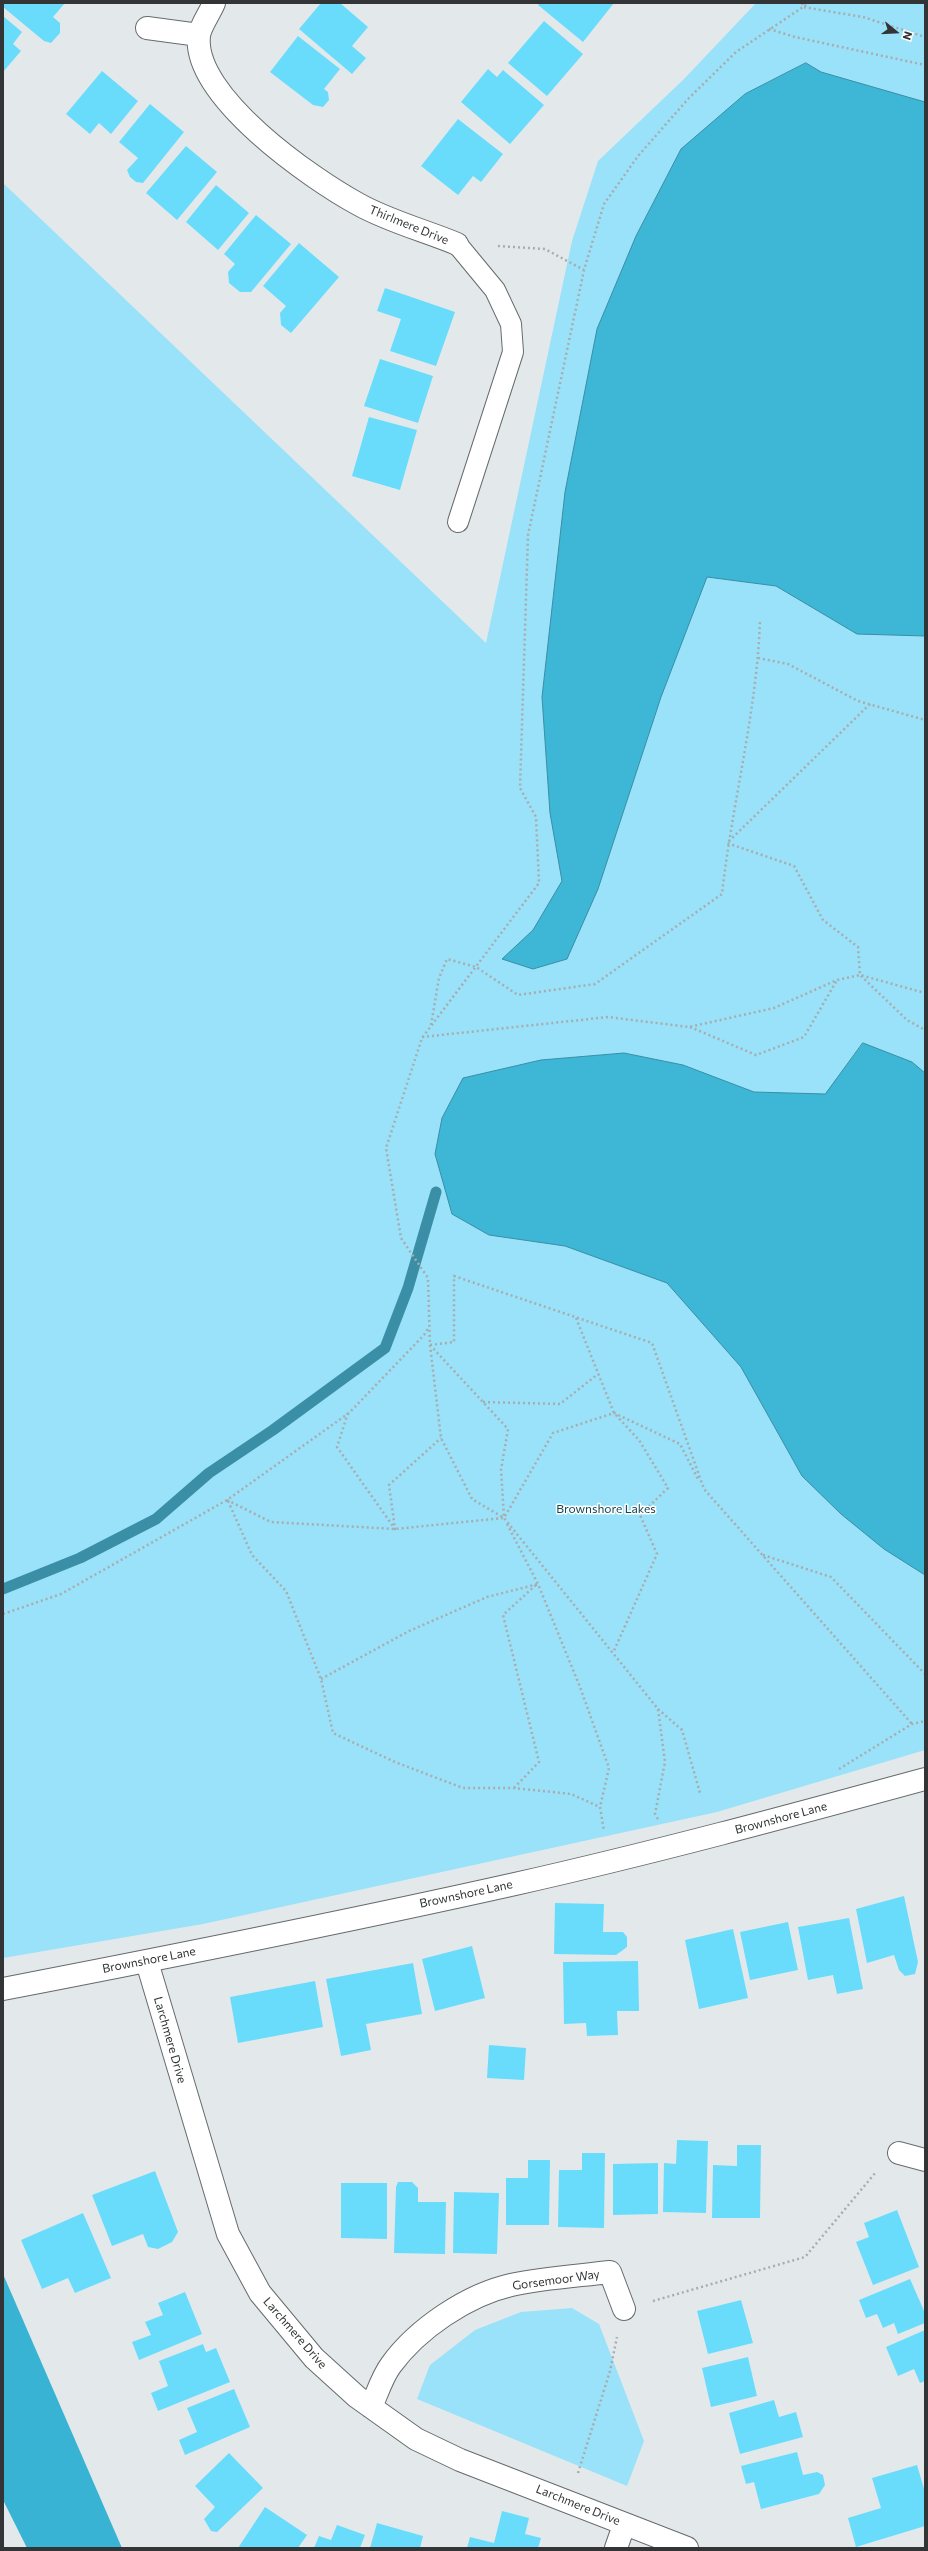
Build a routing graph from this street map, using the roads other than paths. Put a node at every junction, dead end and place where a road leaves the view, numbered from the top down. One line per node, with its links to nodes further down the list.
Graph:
1 (214, 3): 3 (street)
2 (147, 28): 3 (street)
3 (199, 35): 4 (street, Thirlmere Drive)
4 (457, 244): 5 (lane, Thirlmere Drive)
5 (458, 522)
6 (925, 1780): 7 (street, Brownshore Lane)
7 (147, 1962): 8 (street, Brownshore Lane); 12 (street, Larchmere Drive)
8 (3, 1989)
9 (899, 2153): 10 (street)
10 (925, 2160)
11 (624, 2309): 12 (street, Gorsemoor Way)
12 (371, 2407): 13 (street, Larchmere Drive)
13 (624, 2524): 14 (street); 15 (street, Larchmere Drive)
14 (616, 2548)
15 (687, 2548)

